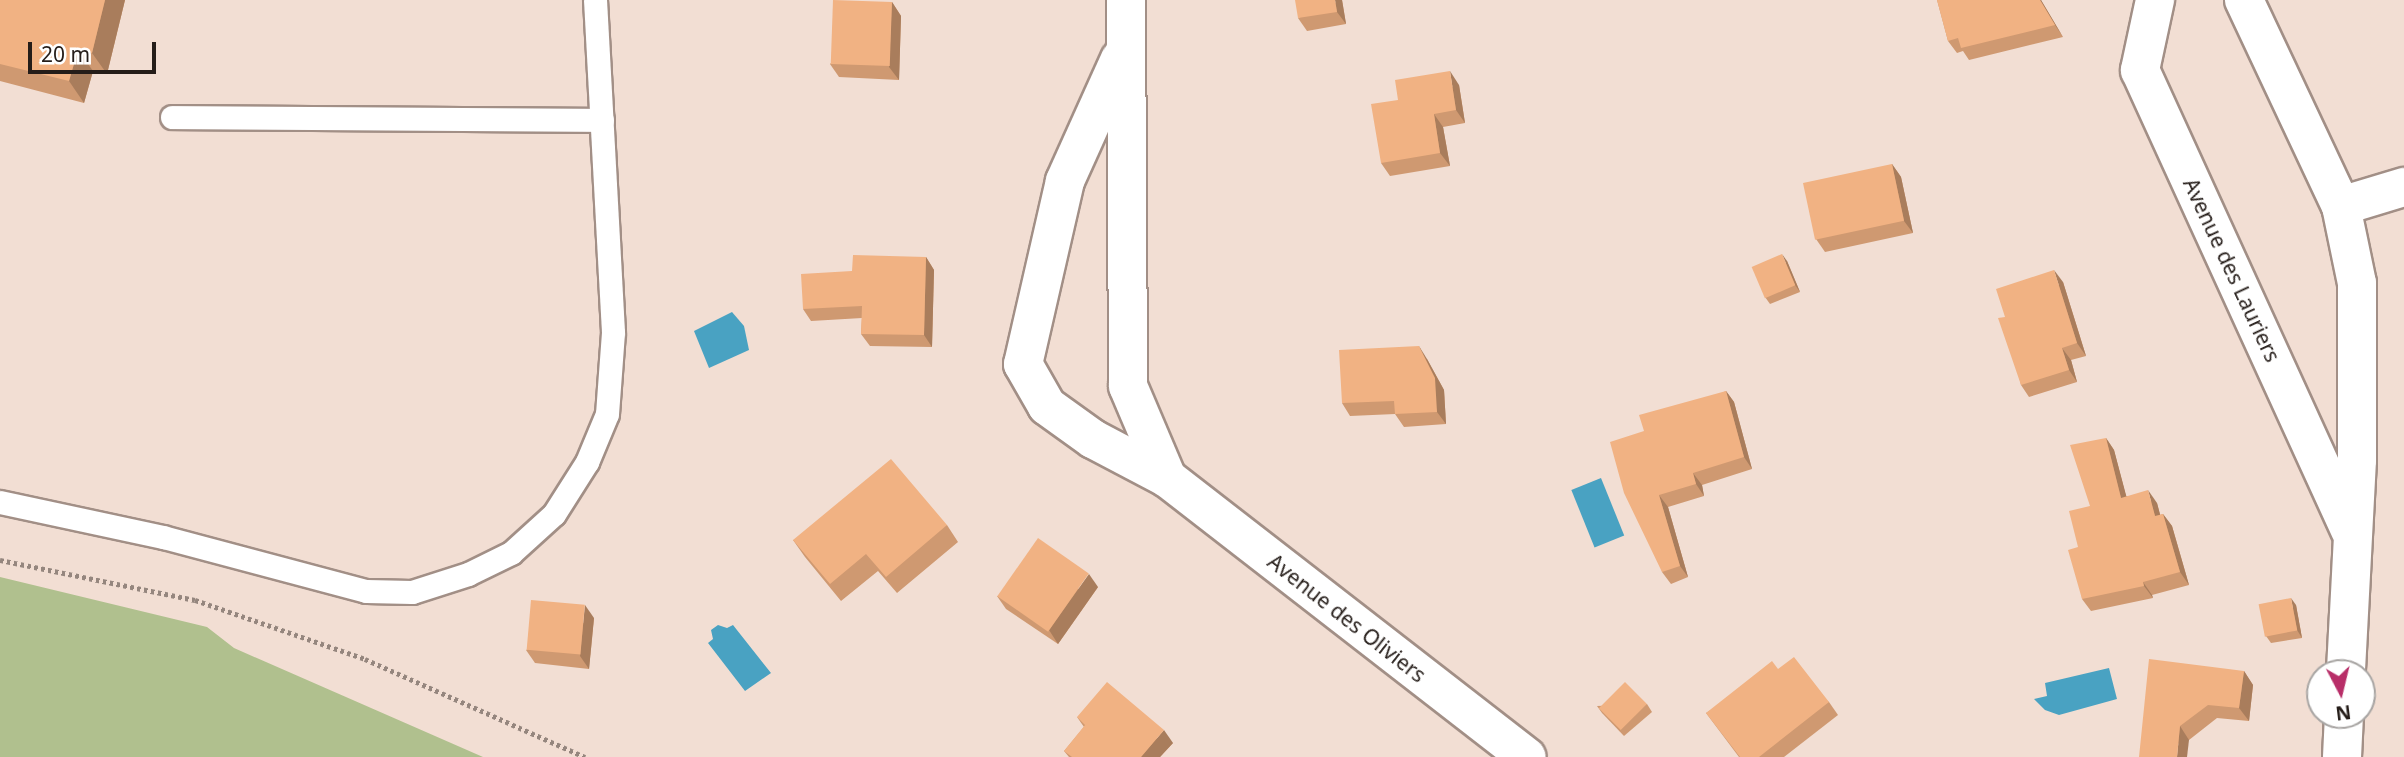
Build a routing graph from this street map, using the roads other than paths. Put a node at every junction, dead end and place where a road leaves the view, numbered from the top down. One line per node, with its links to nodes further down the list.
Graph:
1 (595, 0): 7 (lane)
2 (1126, 0): 5 (street, Avenue des Oliviers)
3 (2155, 0): 12 (street, Avenue des Lauriers)
4 (2244, 0): 9 (street, Avenue des Lauriers)
5 (1125, 47): 10 (street, Avenue des Oliviers); 10 (street, Avenue des Oliviers)
6 (172, 117): 7 (lane)
7 (602, 120): 11 (lane)
8 (2404, 187): 9 (street)
9 (2341, 206): 12 (street, Avenue des Lauriers)
10 (1167, 478): 15 (street, Avenue des Oliviers)
11 (0, 502)
12 (2353, 535): 13 (street, Avenue des Lauriers)
13 (2347, 659)
14 (2343, 729): 16 (street)
15 (1527, 757)
16 (2342, 757)

